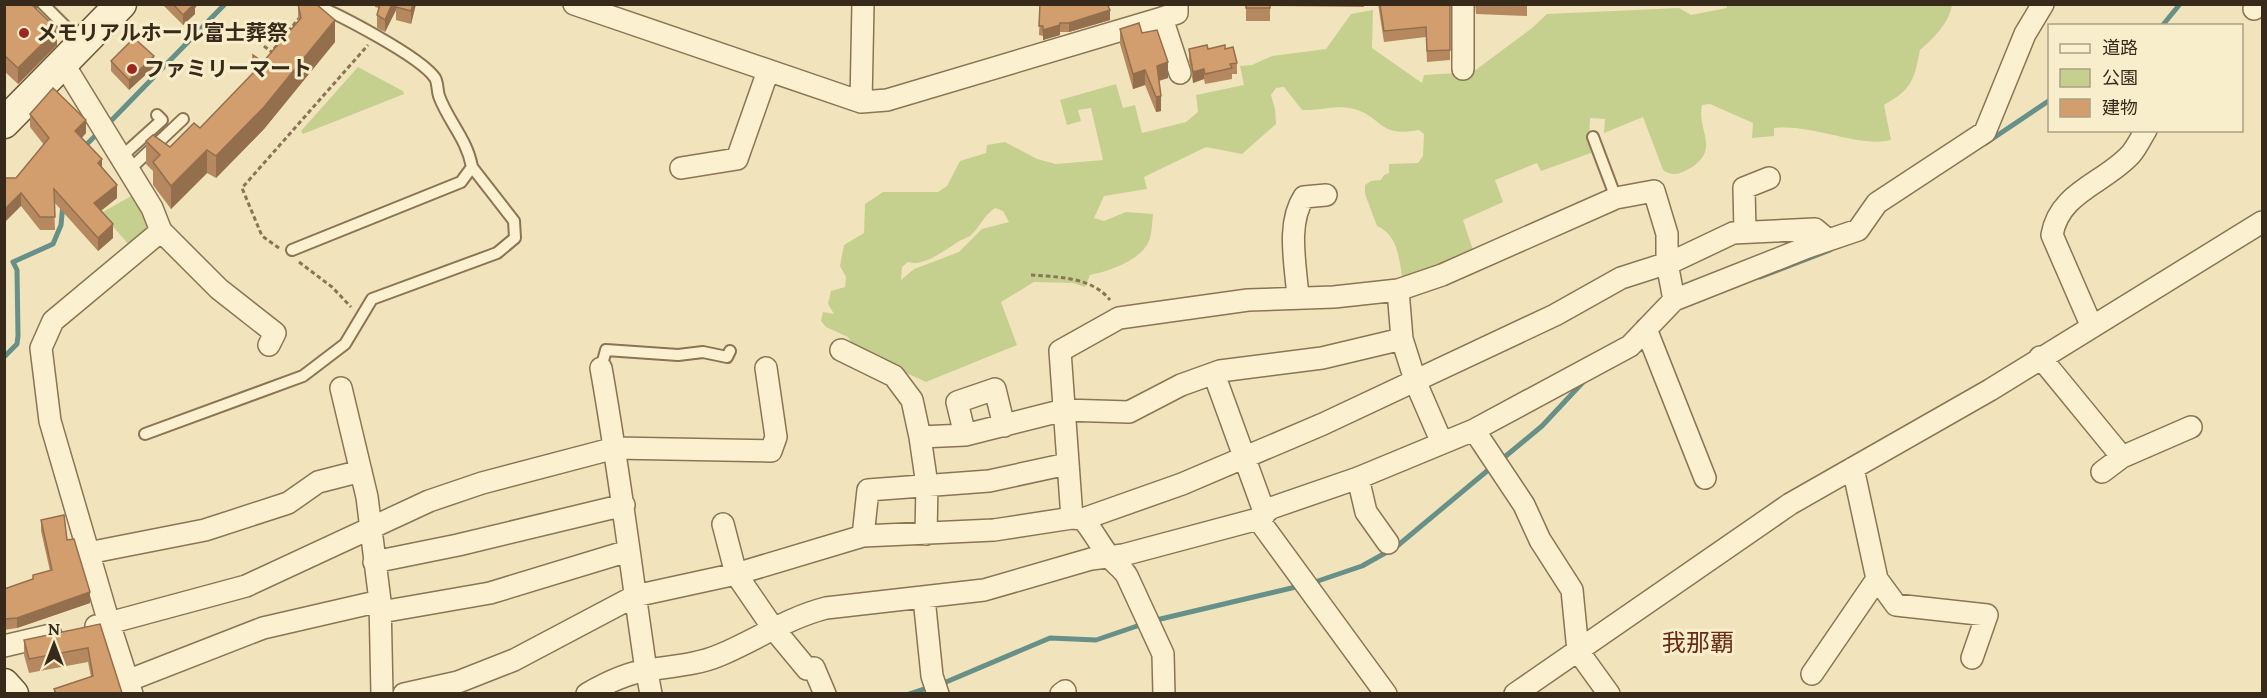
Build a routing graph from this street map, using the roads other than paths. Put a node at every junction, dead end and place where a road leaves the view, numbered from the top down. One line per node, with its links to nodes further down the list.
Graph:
1 (43, 4): 9 (lane)
2 (120, 4): 9 (main road)
3 (312, 4): 20 (lane)
4 (574, 4): 11 (street)
5 (863, 4): 13 (street)
6 (1463, 4): 10 (street)
7 (2043, 4): 28 (street)
8 (1169, 11): 12 (street); 13 (street)
9 (73, 53): 16 (main road); 19 (street)
10 (1463, 69)
11 (768, 71): 13 (street); 21 (street)
12 (1180, 73)
13 (861, 102)
14 (157, 115): 19 (lane)
15 (183, 119): 19 (lane)
16 (4, 123)
17 (2145, 132): 34 (street)
18 (1593, 137): 24 (lane)
19 (125, 164): 26 (street)
20 (472, 166): 29 (lane); 50 (lane)
21 (681, 168)
22 (1769, 178): 27 (street)
23 (1326, 195): 32 (street)
24 (1616, 198): 30 (street); 31 (street)
25 (2262, 222): 34 (street)
26 (161, 231): 37 (street); 73 (street)
27 (1745, 232): 28 (street); 30 (street)
28 (1828, 240): 33 (street)
29 (291, 254)
30 (1667, 263): 33 (street); 44 (street)
31 (1398, 290): 32 (street); 36 (street)
32 (1298, 298): 46 (street)
33 (1674, 300): 35 (street)
34 (2092, 327): 40 (street)
35 (1647, 330): 49 (street); 62 (street)
36 (1402, 339): 43 (street); 44 (street)
37 (269, 345)
38 (842, 350): 52 (street)
39 (730, 351): 41 (lane)
40 (2040, 357): 55 (street); 58 (street)
41 (601, 368): 54 (street)
42 (766, 368): 54 (street)
43 (1214, 374): 46 (street); 56 (street)
44 (1416, 383): 53 (street); 56 (street)
45 (341, 388): 59 (street)
46 (1064, 410): 47 (street); 57 (street)
47 (1004, 426): 51 (street); 51 (street)
48 (2191, 427): 55 (street)
49 (1474, 430): 53 (street); 84 (street)
50 (145, 434)
51 (965, 435): 52 (street)
52 (920, 437): 63 (street)
53 (1442, 443): 61 (street)
54 (615, 448): 64 (street); 68 (street)
55 (2122, 457): 60 (street)
56 (1245, 459): 65 (street); 66 (street)
57 (1067, 464): 63 (street); 66 (street)
58 (1853, 468): 77 (street); 84 (street)
59 (361, 471): 68 (street); 73 (street)
60 (2102, 472)
61 (1358, 478): 65 (street); 71 (street)
62 (1705, 478)
63 (927, 485): 69 (street); 70 (street)
64 (624, 506): 72 (street); 75 (street)
65 (1262, 517): 74 (street); 97 (street)
66 (1078, 519): 69 (street); 74 (street)
67 (723, 524): 76 (street)
68 (370, 528): 75 (street); 81 (street)
69 (926, 534): 70 (street)
70 (863, 536): 76 (street)
71 (1388, 543)
72 (628, 551): 78 (street); 80 (street)
73 (88, 553): 81 (street)
74 (1109, 557): 79 (street); 96 (street)
75 (374, 562): 80 (street)
76 (736, 574): 78 (street); 82 (street)
77 (1877, 579): 85 (street); 86 (street)
78 (635, 596): 87 (street); 93 (street)
79 (924, 598): 82 (street); 89 (street)
80 (380, 607): 90 (street); 92 (street)
81 (109, 623): 83 (street); 90 (street)
82 (773, 628): 87 (street); 95 (street)
83 (4, 646)
84 (1578, 651): 98 (street); 99 (street)
85 (1972, 658)
86 (1812, 674)
87 (648, 680): 94 (street)
88 (4, 684): 91 (main road)
89 (935, 685)
90 (130, 687)
91 (13, 693)
92 (382, 693)
93 (404, 693)
94 (587, 693)
95 (825, 693)
96 (1164, 693)
97 (1386, 693)
98 (1515, 693)
99 (1608, 693)

